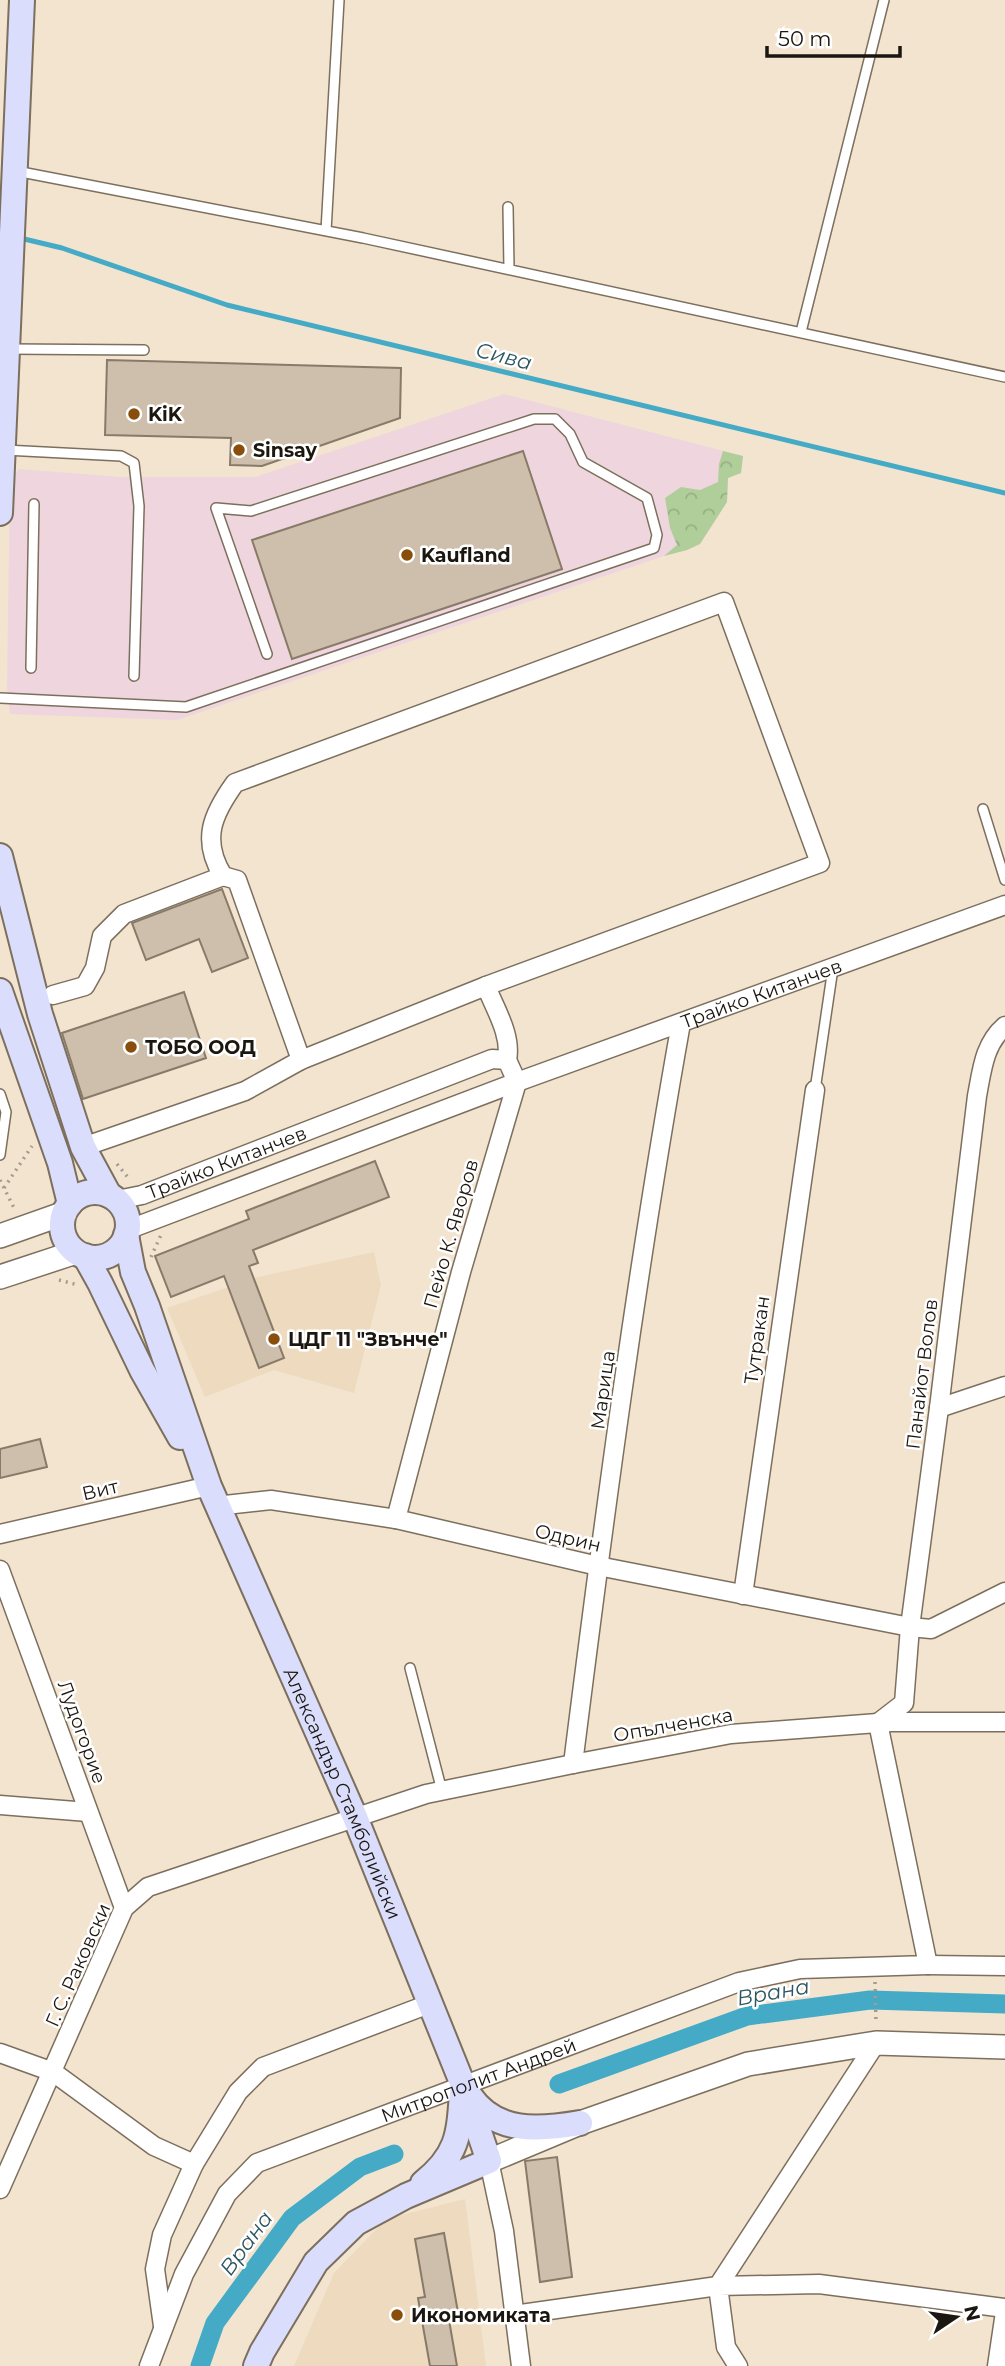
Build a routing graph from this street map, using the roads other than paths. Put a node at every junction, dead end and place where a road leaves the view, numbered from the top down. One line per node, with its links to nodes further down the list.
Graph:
1 (22, 0): 4 (main road)
2 (339, 0): 6 (lane)
3 (884, 0): 8 (lane)
4 (7, 167): 6 (lane); 9 (main road)
5 (508, 207): 7 (lane)
6 (326, 231): 7 (lane)
7 (509, 268): 8 (lane)
8 (801, 332): 11 (lane)
9 (6, 349): 10 (lane); 12 (main road)
10 (144, 350)
11 (1005, 377)
12 (1, 450): 14 (main road); 17 (lane)
13 (34, 504): 16 (lane)
14 (0, 513)
15 (267, 654): 18 (lane)
16 (31, 668)
17 (134, 676)
18 (0, 698)
19 (983, 809): 22 (lane)
20 (0, 856): 35 (main road, Александър Стамболийски)
21 (223, 876): 25 (street); 27 (street); 30 (street)
22 (1005, 880)
23 (1005, 905): 24 (street, Трайко Китанчев)
24 (833, 968): 28 (street, Трайко Китанчев); 33 (lane)
25 (486, 986): 30 (street); 31 (street)
26 (0, 991): 38 (main road, Александър Стамболийски)
27 (53, 995)
28 (681, 1023): 32 (street, Трайко Китанчев); 48 (street, Марица)
29 (1005, 1026): 44 (street, Панайот Волов)
30 (301, 1060): 35 (street)
31 (507, 1060): 32 (street); 37 (street, Трайко Китанчев)
32 (517, 1082): 39 (street, Трайко Китанчев); 46 (street, Пейо К. Яворов)
33 (815, 1090): 51 (street, Тутракан)
34 (0, 1094): 36 (lane)
35 (83, 1147): 37 (main road, Александър Стамболийски)
36 (0, 1155)
37 (113, 1197): 38 (main road); 39 (main road, Александър Стамболийски)
38 (67, 1208): 40 (street); 41 (main road, Александър Стамболийски)
39 (127, 1232): 41 (main road); 45 (main road, Александър Стамболийски)
40 (0, 1236)
41 (81, 1254): 42 (street); 45 (main road, Александър Стамболийски)
42 (0, 1277)
43 (1005, 1386): 44 (street)
44 (939, 1408): 52 (street, Панайот Волов)
45 (212, 1496): 46 (street, Одрин); 47 (street, Вит); 60 (main road, Александър Стамболийски)
46 (396, 1520): 48 (street, Одрин)
47 (0, 1534)
48 (598, 1566): 51 (street, Одрин); 56 (street, Марица)
49 (0, 1570): 59 (street, Лудогорие)
50 (1005, 1592): 52 (street, Одрин)
51 (743, 1595): 52 (street, Одрин)
52 (910, 1627): 55 (street, Панайот Волов)
53 (410, 1668): 57 (lane)
54 (1005, 1722): 55 (street, Опълченска)
55 (878, 1723): 56 (street, Опълченска); 62 (street)
56 (573, 1764): 57 (street, Опълченска)
57 (442, 1791): 60 (street, Опълченска)
58 (0, 1805): 59 (street)
59 (88, 1812): 61 (street, Лудогорие)
60 (355, 1817): 61 (street, Г. С. Раковски); 64 (main road, Александър Стамболийски)
61 (124, 1909): 68 (street, Г. С. Раковски)
62 (928, 1965): 63 (street, Митрополит Андрей); 69 (street, Митрополит Андрей)
63 (1005, 1966)
64 (429, 2004): 69 (main road, Александър Стамболийски); 72 (street)
65 (876, 2037): 66 (street); 70 (street); 75 (street)
66 (1005, 2047)
67 (0, 2053): 68 (street)
68 (53, 2072): 72 (street); 73 (street, Г. С. Раковски)
69 (463, 2085): 70 (main road); 71 (main road); 74 (main road); 78 (street, Митрополит Андрей)
70 (580, 2123): 71 (street)
71 (489, 2161): 74 (main road); 77 (street)
72 (194, 2164): 78 (street)
73 (0, 2189)
74 (406, 2196): 80 (main road)
75 (719, 2286): 76 (street); 77 (street); 82 (street)
76 (1005, 2310): 83 (street)
77 (514, 2315): 81 (street)
78 (163, 2330): 79 (street, Митрополит Андрей)
79 (149, 2366)
80 (256, 2366)
81 (521, 2366)
82 (738, 2366)
83 (997, 2366)

